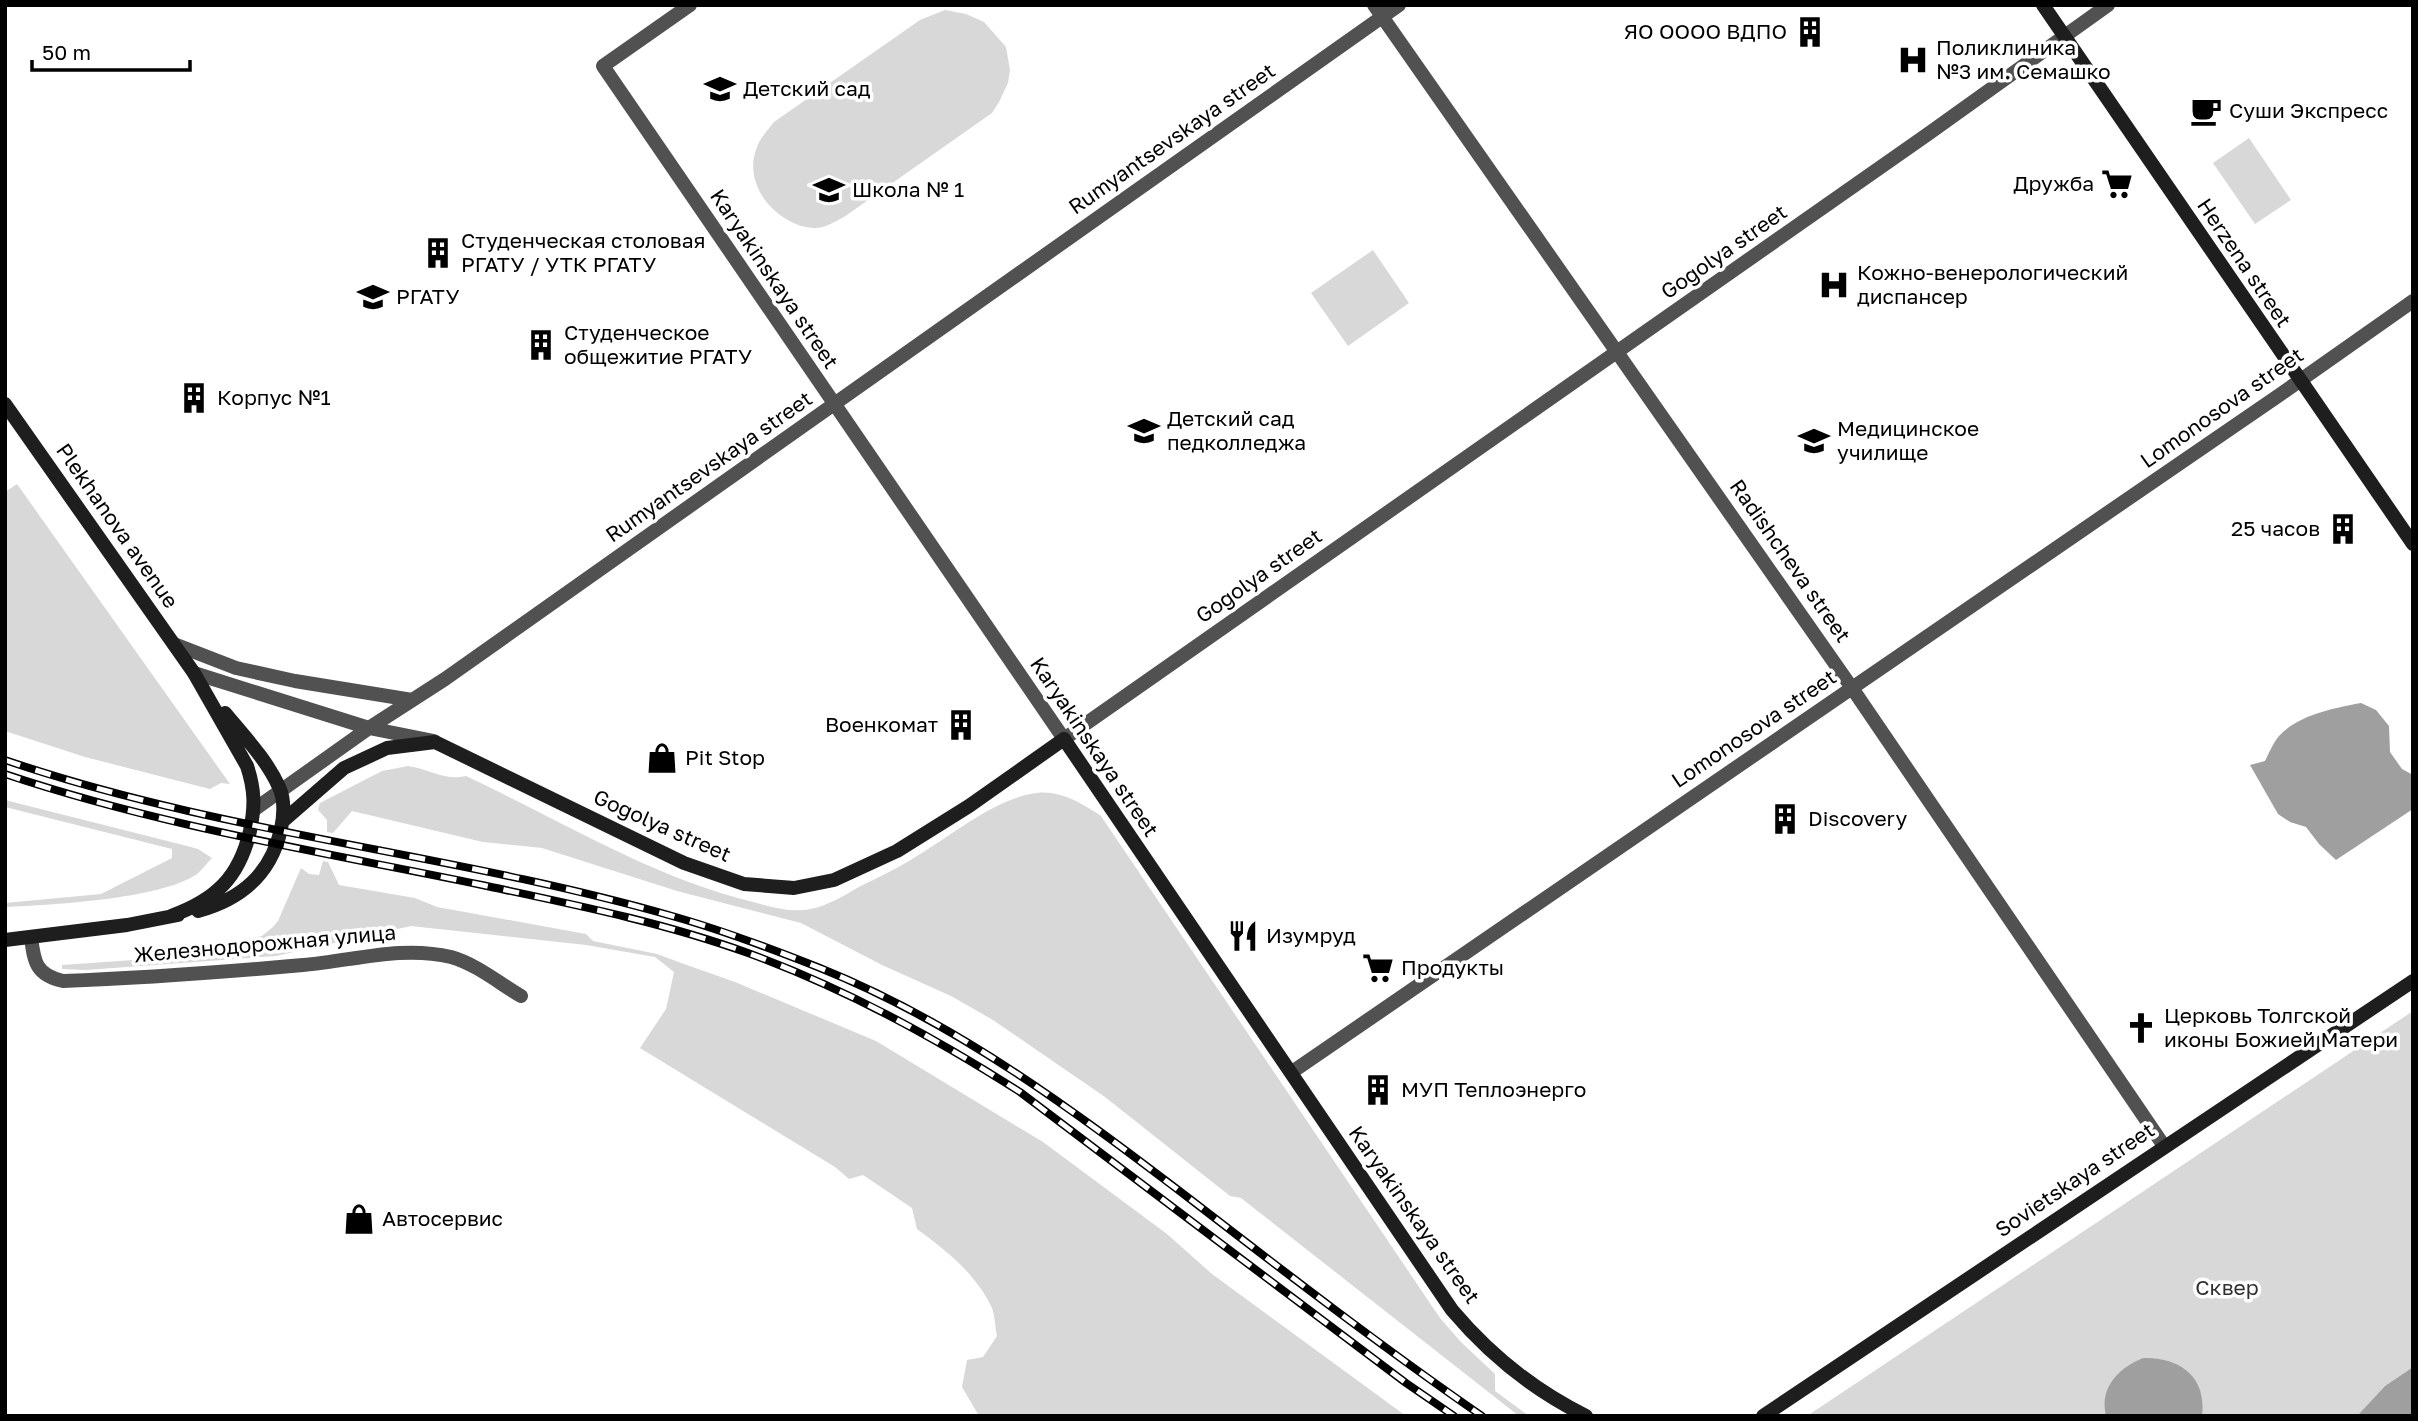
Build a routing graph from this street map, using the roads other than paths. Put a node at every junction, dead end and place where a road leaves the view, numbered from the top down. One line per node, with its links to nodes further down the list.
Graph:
1 (690, 5): 11 (street, Karyakinskaya street)
2 (1399, 5): 5 (street, Rumyantsevskaya street)
3 (2043, 5): 6 (street, Herzena street)
4 (2108, 5): 6 (street, Gogolya street)
5 (1378, 11): 8 (street, Radishcheva street); 11 (street, Rumyantsevskaya street)
6 (2064, 36): 8 (street, Gogolya street); 9 (street, Herzena street)
7 (2413, 300): 9 (street, Lomonosova street)
8 (1618, 351): 15 (street, Radishcheva street); 18 (street, Gogolya street)
9 (2300, 381): 12 (street, Herzena street); 15 (street, Lomonosova street)
10 (5, 404): 13 (street, Plekhanova avenue)
11 (835, 404): 16 (street, Rumyantsevskaya street); 18 (street, Karyakinskaya street)
12 (2413, 544)
13 (174, 643): 14 (street, Plekhanova avenue); 16 (street)
14 (194, 673): 17 (street, Gogolya street); 20 (street, Plekhanova avenue); 21 (street, Plekhanova avenue)
15 (1852, 688): 28 (street, Lomonosova street); 29 (street, Radishcheva street)
16 (412, 700): 17 (street, Rumyantsevskaya street)
17 (369, 728): 19 (street, Gogolya street); 20 (street, Rumyantsevskaya street)
18 (1064, 739): 19 (street, Gogolya street); 28 (street, Karyakinskaya street)
19 (435, 742): 22 (street)
20 (281, 789): 21 (street, Rumyantsevskaya street); 22 (street, Железнодорожная улица)
21 (254, 809): 23 (street, Железнодорожная улица)
22 (283, 821): 23 (street, Железнодорожная улица)
23 (172, 916): 24 (street, Железнодорожная улица)
24 (31, 937): 25 (street, Железнодорожная улица); 27 (street, Железнодорожная улица)
25 (5, 940)
26 (2413, 981): 29 (street, Sovietskaya street)
27 (521, 996)
28 (1292, 1072): 30 (street, Karyakinskaya street)
29 (2164, 1146): 31 (street, Sovietskaya street)
30 (1586, 1416)
31 (1763, 1416)

